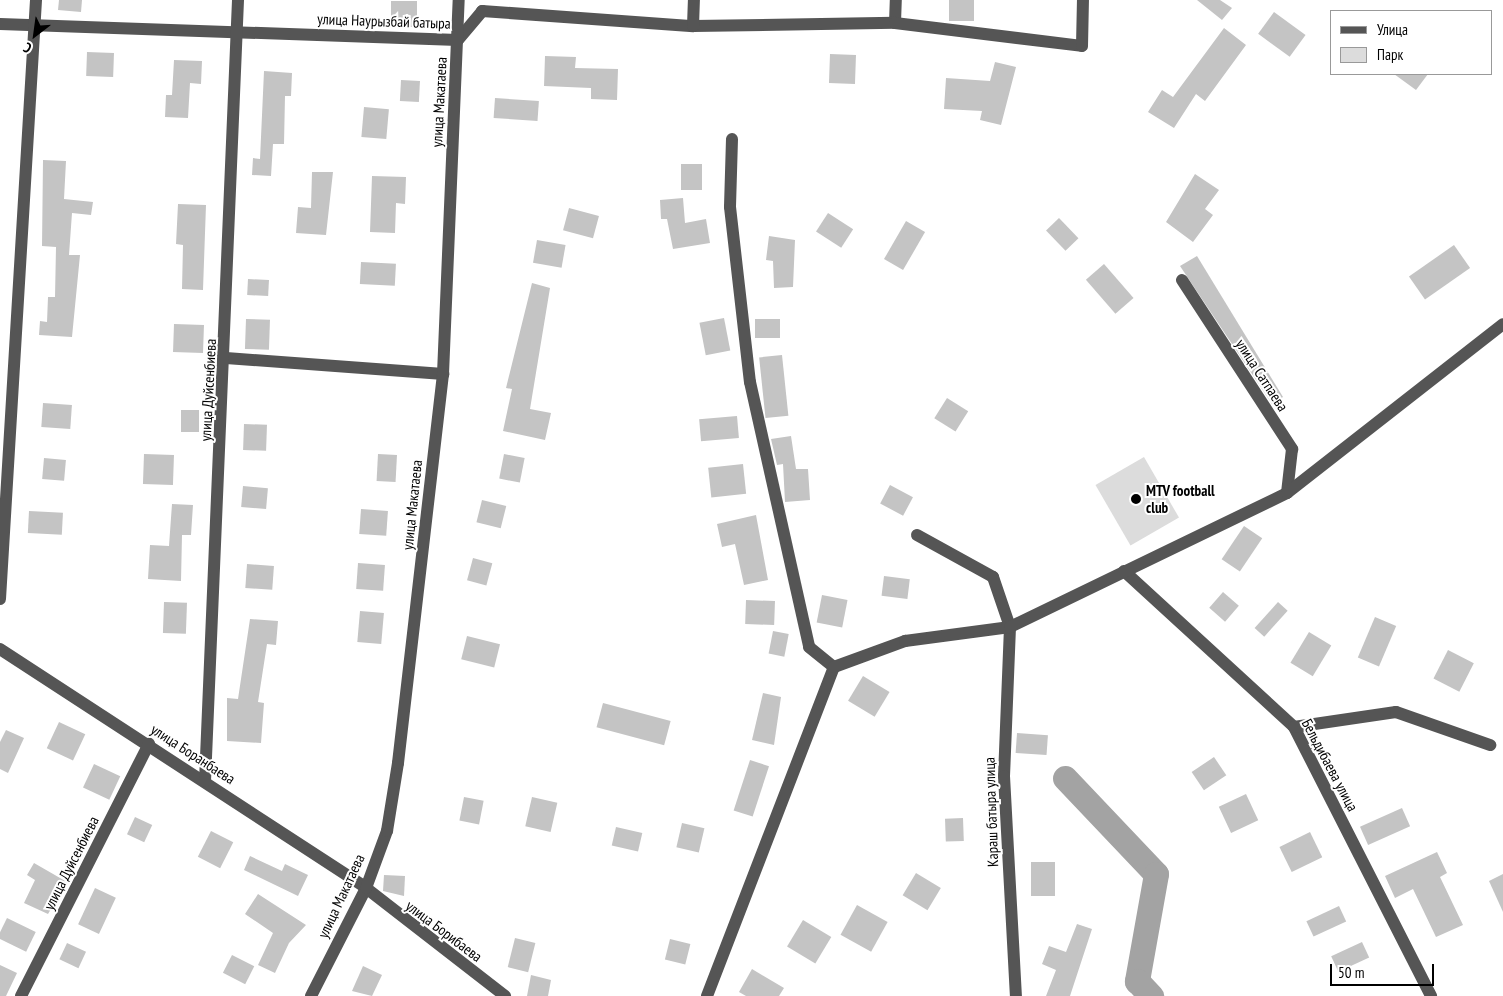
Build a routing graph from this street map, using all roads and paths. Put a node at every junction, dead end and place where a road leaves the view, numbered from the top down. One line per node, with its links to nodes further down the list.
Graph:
1 (36, 0): 9 (street)
2 (238, 0): 11 (street, улица Дуйсенбиева)
3 (459, 0): 12 (street, улица Макатаева)
4 (694, 0): 10 (street)
5 (896, 0): 7 (street)
6 (1083, 0): 7 (street, улица Наурызбай батыра)
7 (895, 23): 10 (street, улица Наурызбай батыра)
8 (0, 24): 9 (street, улица Наурызбай батыра)
9 (35, 24): 11 (street, улица Наурызбай батыра); 21 (street)
10 (693, 26): 12 (street, улица Наурызбай батыра)
11 (237, 33): 12 (street, улица Наурызбай батыра); 16 (street, улица Дуйсенбиева)
12 (458, 40): 17 (street, улица Макатаева)
13 (732, 139): 24 (street)
14 (1182, 280): 18 (street, улица Сатпаева)
15 (1503, 324): 18 (street)
16 (226, 358): 17 (street); 28 (street, улица Дуйсенбиева)
17 (443, 374): 29 (street, улица Макатаева)
18 (1287, 493): 20 (street)
19 (917, 535): 22 (street)
20 (1124, 571): 22 (street); 25 (street, Бельдибаева улица)
21 (0, 598)
22 (1010, 627): 24 (street); 34 (street, Караш батыра улица)
23 (0, 649): 26 (street, улица Боранбаева)
24 (834, 667): 33 (street)
25 (1294, 727): 27 (street); 35 (street, Бельдибаева улица)
26 (150, 744): 28 (street, улица Боранбаева); 30 (street, улица Дуйсенбиева)
27 (1490, 745)
28 (205, 781): 29 (street, улица Боранбаева)
29 (366, 888): 31 (street, улица Макатаева); 32 (street, улица Борибаева)
30 (21, 996)
31 (311, 996)
32 (505, 996)
33 (707, 996)
34 (1016, 996)
35 (1431, 996)

